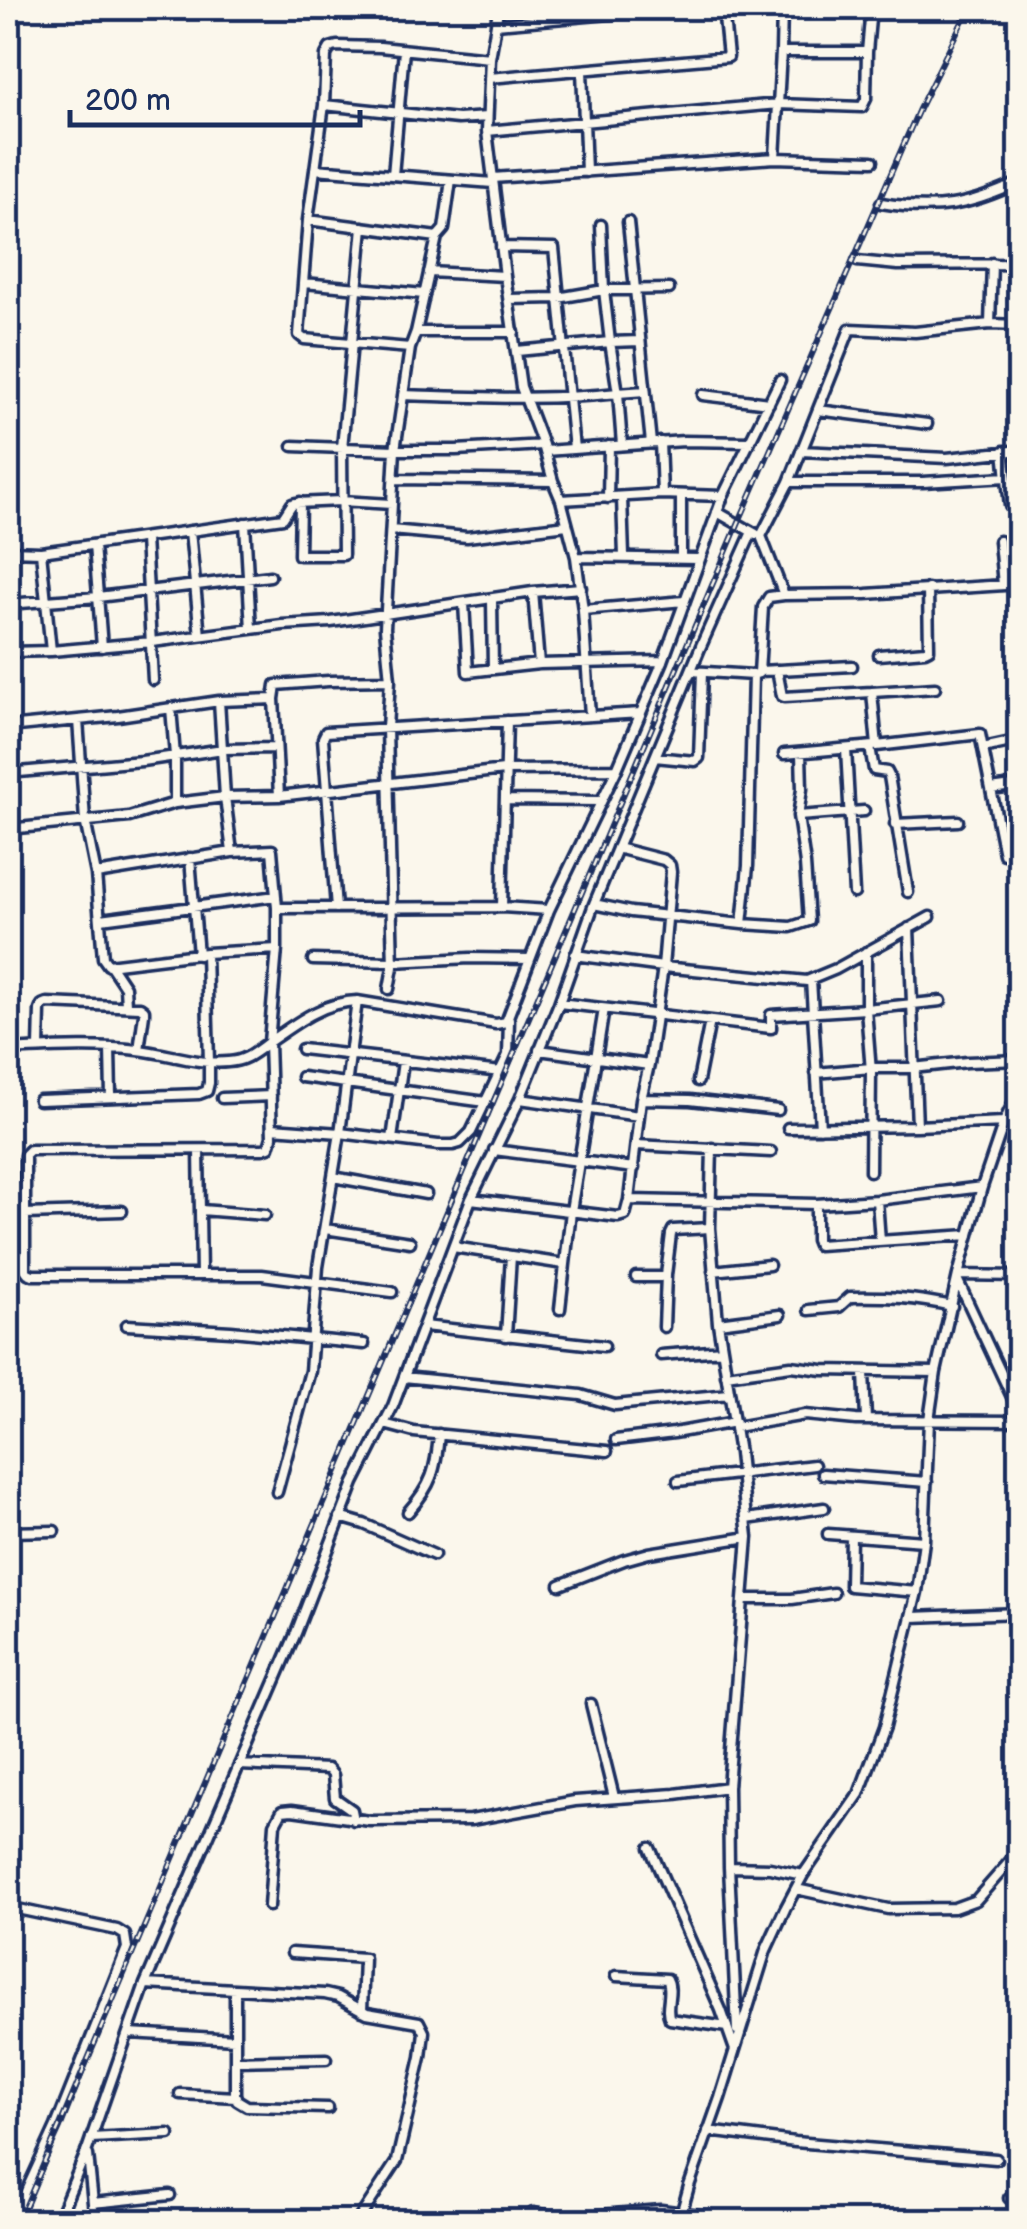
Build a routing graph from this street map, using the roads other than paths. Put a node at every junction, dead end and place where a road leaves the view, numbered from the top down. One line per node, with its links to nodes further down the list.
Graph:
1 (498, 8): 7 (street)
2 (645, 8): 6 (street)
3 (723, 8): 12 (street)
4 (782, 8): 9 (street)
5 (871, 8): 10 (street)
6 (595, 11): 7 (street)
7 (496, 24): 11 (street)
8 (404, 50): 11 (street); 15 (street); 16 (street)
9 (781, 52): 10 (street); 14 (street)
10 (868, 52): 14 (street)
11 (490, 58): 13 (street)
12 (582, 70): 13 (street); 18 (street)
13 (489, 78): 17 (street)
14 (778, 104): 18 (street); 20 (street)
15 (324, 105): 16 (street); 22 (street)
16 (399, 112): 17 (street); 24 (street)
17 (487, 118): 19 (street)
18 (585, 122): 19 (street); 23 (street)
19 (487, 131): 26 (street)
20 (776, 158): 21 (street); 23 (street)
21 (873, 161)
22 (316, 169): 24 (street); 29 (street)
23 (586, 172): 26 (street)
24 (393, 175): 25 (street)
25 (451, 180): 26 (street); 33 (street)
26 (493, 181): 34 (street)
27 (1020, 182): 28 (street)
28 (882, 204)
29 (308, 220): 32 (street); 40 (street)
30 (628, 222): 44 (street)
31 (601, 226): 43 (street)
32 (363, 227): 33 (street); 41 (street)
33 (438, 237): 38 (street)
34 (501, 247): 39 (street); 46 (street)
35 (856, 262): 36 (street)
36 (992, 263): 37 (street); 48 (street)
37 (1020, 264)
38 (429, 272): 39 (street); 45 (street)
39 (505, 276): 47 (street)
40 (304, 283): 41 (street); 54 (street)
41 (356, 287): 45 (street); 54 (street)
42 (669, 289): 44 (street)
43 (604, 290): 44 (street); 46 (street); 53 (street)
44 (635, 291): 52 (street)
45 (424, 294): 50 (street)
46 (558, 298): 47 (street); 55 (street)
47 (509, 300): 51 (street)
48 (990, 324): 49 (street); 66 (street)
49 (1020, 325)
50 (416, 332): 51 (street); 56 (street)
51 (514, 332): 57 (street)
52 (640, 341): 53 (street); 59 (street)
53 (610, 342): 55 (street); 60 (street)
54 (350, 343): 56 (street); 73 (street)
55 (563, 346): 57 (street); 63 (street)
56 (410, 348): 61 (street)
57 (516, 351): 64 (street)
58 (780, 380): 65 (street)
59 (645, 391): 60 (street); 69 (street)
60 (618, 393): 63 (street); 70 (street)
61 (403, 395): 64 (street); 76 (street)
62 (704, 395): 65 (street)
63 (570, 398): 64 (street); 75 (street)
64 (526, 399): 74 (street)
65 (769, 402): 68 (street)
66 (818, 410): 67 (street); 78 (street)
67 (927, 424)
68 (749, 442): 69 (street); 86 (street)
69 (655, 443): 70 (street); 84 (street)
70 (622, 444): 72 (street)
71 (293, 446): 73 (street)
72 (609, 446): 75 (street); 87 (street)
73 (342, 448): 76 (street); 90 (street)
74 (544, 448): 75 (street); 76 (street); 82 (street)
75 (574, 449)
76 (395, 450): 81 (street)
77 (1020, 450): 79 (street)
78 (801, 451): 79 (street); 83 (street)
79 (1004, 451): 80 (street)
80 (1006, 477): 83 (street); 93 (street)
81 (394, 479): 82 (street); 92 (street)
82 (553, 481): 89 (street)
83 (788, 482): 99 (street)
84 (662, 494): 85 (street); 88 (street)
85 (680, 494): 86 (street); 107 (street)
86 (723, 496): 94 (street)
87 (608, 498): 88 (street); 89 (street)
88 (622, 498): 106 (street)
89 (561, 500): 96 (street)
90 (342, 501): 91 (street); 91 (street); 92 (street)
91 (300, 502): 95 (street)
92 (392, 504): 97 (street)
93 (1010, 506)
94 (717, 512): 99 (street); 108 (street)
95 (244, 523): 98 (street); 110 (street)
96 (567, 525): 97 (street); 105 (street)
97 (391, 530): 126 (street)
98 (190, 531): 100 (street); 113 (street)
99 (757, 534): 118 (street); 140 (street)
100 (145, 539): 102 (street); 116 (street)
101 (999, 541): 112 (street)
102 (94, 545): 104 (street); 119 (street)
103 (8, 551): 104 (street)
104 (41, 552): 121 (street)
105 (576, 556): 106 (street); 114 (street)
106 (624, 556): 107 (street)
107 (682, 558): 108 (street)
108 (699, 559): 122 (street)
109 (270, 576): 110 (street)
110 (248, 579): 113 (street); 127 (street)
111 (1020, 584): 112 (street)
112 (1004, 585): 115 (street)
113 (196, 586): 116 (street); 128 (street)
114 (581, 588): 117 (street); 125 (street)
115 (928, 589): 118 (street); 133 (street)
116 (148, 591): 119 (street); 129 (street)
117 (533, 592): 120 (street); 136 (street)
118 (784, 594): 142 (street)
119 (98, 597): 121 (street); 130 (street)
120 (492, 600): 123 (street); 138 (street)
121 (46, 601): 124 (street); 131 (street)
122 (684, 601): 125 (street); 134 (street)
123 (464, 603): 126 (street); 138 (street)
124 (8, 604)
125 (583, 610): 135 (street)
126 (386, 614): 127 (street); 144 (street)
127 (251, 629): 128 (street)
128 (200, 636): 129 (street)
129 (152, 642): 130 (street); 143 (street)
130 (102, 647): 131 (street)
131 (51, 651): 132 (street)
132 (8, 652)
133 (879, 655)
134 (663, 661): 135 (street); 150 (street)
135 (588, 663): 136 (street); 151 (street)
136 (539, 664): 138 (street)
137 (852, 666): 139 (street)
138 (493, 669)
139 (777, 670): 142 (street); 146 (street)
140 (691, 671): 141 (street); 165 (street)
141 (702, 672): 142 (street); 165 (street)
142 (757, 673): 205 (street)
143 (153, 680)
144 (390, 680): 147 (street); 155 (street)
145 (935, 688): 146 (street)
146 (872, 692): 157 (street)
147 (274, 699): 148 (street); 158 (street)
148 (219, 701): 149 (street); 160 (street)
149 (171, 708): 152 (street); 164 (street)
150 (641, 713): 151 (street); 167 (street)
151 (590, 716): 153 (street)
152 (78, 720): 154 (street); 166 (street)
153 (507, 721): 155 (street); 168 (street)
154 (8, 727)
155 (387, 728): 170 (street); 174 (street)
156 (1020, 740): 159 (street)
157 (874, 746): 159 (street); 161 (street); 185 (street)
158 (276, 748): 160 (street); 175 (street)
159 (983, 748): 173 (street)
160 (223, 749): 164 (street); 176 (street)
161 (846, 749): 162 (street); 181 (street)
162 (801, 752): 163 (street); 182 (street)
163 (784, 754)
164 (175, 756): 166 (street); 179 (street)
165 (655, 758): 187 (street)
166 (80, 765): 169 (street); 183 (street)
167 (617, 769): 168 (street); 178 (street)
168 (504, 770): 170 (street); 177 (street)
169 (8, 773)
170 (390, 782): 174 (street); 200 (street)
171 (1020, 785): 173 (street)
172 (8, 787): 186 (street)
173 (991, 789): 189 (street)
174 (328, 791): 175 (street); 199 (street)
175 (279, 796): 176 (street)
176 (225, 797): 179 (street); 188 (street)
177 (505, 800): 178 (street); 196 (street)
178 (600, 802): 201 (street)
179 (174, 803): 183 (street)
180 (864, 811): 181 (street)
181 (849, 812): 182 (street); 193 (street)
182 (798, 816): 205 (street)
183 (84, 820): 186 (street); 191 (street)
184 (958, 821): 185 (street)
185 (895, 824): 192 (street)
186 (9, 829)
187 (617, 848): 195 (street); 202 (street)
188 (232, 852): 190 (street); 194 (street)
189 (1020, 852)
190 (190, 858): 191 (street); 197 (street)
191 (96, 874): 204 (street)
192 (908, 892)
193 (854, 893)
194 (276, 896): 197 (street); 198 (street)
195 (594, 904): 202 (street); 210 (street)
196 (502, 907): 200 (street); 201 (street)
197 (194, 908): 204 (street); 209 (street)
198 (277, 908): 199 (street); 207 (street)
199 (336, 908): 200 (street)
200 (392, 908): 213 (street)
201 (549, 910): 211 (street)
202 (668, 916): 205 (street); 215 (street)
203 (930, 917): 206 (street)
204 (101, 920): 214 (street)
205 (742, 924)
206 (909, 928): 208 (street); 222 (street)
207 (277, 949): 209 (street); 229 (street)
208 (866, 952): 216 (street); 224 (street)
209 (202, 954): 214 (street); 239 (street)
210 (575, 955): 215 (street); 220 (street)
211 (530, 959): 213 (street); 227 (street)
212 (313, 960): 213 (street)
213 (393, 962): 217 (street)
214 (112, 966): 221 (street)
215 (663, 967): 216 (street); 226 (street)
216 (811, 980): 225 (street)
217 (389, 989)
218 (357, 1001): 227 (street); 229 (street); 236 (street)
219 (941, 1002): 222 (street)
220 (559, 1003): 223 (street); 235 (street)
221 (126, 1005): 230 (street); 234 (street)
222 (912, 1005): 224 (street); 243 (street)
223 (604, 1009): 226 (street); 237 (street)
224 (866, 1009): 225 (street); 242 (street)
225 (812, 1012): 228 (street); 245 (street)
226 (656, 1015): 228 (street); 241 (street)
227 (509, 1018): 244 (street)
228 (710, 1021): 247 (street)
229 (269, 1042): 239 (street); 251 (street)
230 (39, 1048): 231 (street); 233 (street)
231 (110, 1048): 234 (street); 252 (street)
232 (302, 1049): 236 (street)
233 (8, 1050)
234 (139, 1050): 239 (street)
235 (539, 1050): 237 (street); 255 (street)
236 (350, 1055): 240 (street); 248 (street)
237 (596, 1058): 241 (street); 259 (street)
238 (1020, 1060): 243 (street)
239 (209, 1062): 252 (street)
240 (403, 1062): 244 (street); 250 (street)
241 (650, 1065): 254 (street)
242 (870, 1068): 243 (street); 245 (street); 263 (street)
243 (913, 1068): 264 (street)
244 (501, 1072): 258 (street)
245 (816, 1073): 267 (street)
246 (302, 1078): 248 (street)
247 (698, 1081)
248 (346, 1084): 250 (street); 268 (street)
249 (1020, 1089): 257 (street)
250 (399, 1090): 258 (street); 269 (street)
251 (271, 1096): 253 (street); 265 (street)
252 (111, 1097): 256 (street)
253 (222, 1098)
254 (641, 1098): 260 (street); 261 (street)
255 (520, 1099): 259 (street); 273 (street)
256 (39, 1100)
257 (1017, 1101): 262 (street)
258 (486, 1102): 269 (street)
259 (588, 1109): 261 (street); 275 (street)
260 (778, 1110)
261 (638, 1116): 270 (street)
262 (1004, 1122): 264 (street); 279 (street)
263 (872, 1125): 264 (street); 267 (street); 277 (street)
264 (917, 1126)
265 (272, 1128): 268 (street); 272 (street)
266 (788, 1128): 267 (street)
267 (820, 1128)
268 (340, 1133): 269 (street); 278 (street)
269 (392, 1138)
270 (636, 1145): 271 (street); 276 (street)
271 (712, 1148): 274 (street); 283 (street)
272 (199, 1150): 286 (street); 289 (street)
273 (494, 1150): 275 (street); 281 (street)
274 (771, 1152)
275 (579, 1161): 276 (street); 288 (street)
276 (634, 1168): 282 (street)
277 (870, 1172)
278 (333, 1177): 280 (street); 292 (street)
279 (982, 1188): 284 (street); 293 (street)
280 (426, 1194)
281 (471, 1199): 288 (street); 296 (street)
282 (628, 1200): 283 (street); 288 (street)
283 (710, 1200): 285 (street); 291 (street)
284 (877, 1200): 285 (street); 294 (street)
285 (816, 1204): 294 (street)
286 (201, 1210): 290 (street); 301 (street)
287 (122, 1211): 289 (street)
288 (571, 1212): 298 (street)
289 (25, 1214): 301 (street)
290 (265, 1215)
291 (710, 1228): 300 (street); 302 (street)
292 (325, 1229): 295 (street); 306 (street)
293 (969, 1235): 294 (street); 305 (street)
294 (880, 1240)
295 (410, 1242)
296 (453, 1248): 297 (street); 314 (street)
297 (511, 1256): 298 (street); 316 (street)
298 (564, 1264): 309 (street)
299 (769, 1265): 300 (street)
300 (713, 1272): 312 (street)
301 (201, 1275): 306 (street)
302 (666, 1275): 304 (street); 315 (street)
303 (1020, 1276): 305 (street)
304 (636, 1277)
305 (958, 1278): 308 (street); 327 (street)
306 (316, 1280): 307 (street); 317 (street)
307 (392, 1292)
308 (952, 1306): 310 (street); 323 (street)
309 (560, 1309)
310 (809, 1310)
311 (780, 1315): 312 (street)
312 (718, 1323): 320 (street)
313 (128, 1325): 317 (street)
314 (424, 1326): 316 (street); 325 (street)
315 (664, 1327)
316 (506, 1336): 319 (street)
317 (314, 1339): 318 (street); 340 (street)
318 (364, 1344)
319 (604, 1346)
320 (722, 1350): 321 (street); 324 (street)
321 (661, 1354)
322 (864, 1372): 323 (street); 324 (street); 328 (street)
323 (936, 1372): 329 (street)
324 (726, 1375): 326 (street)
325 (404, 1376): 326 (street); 330 (street)
326 (730, 1394): 331 (street)
327 (1020, 1418): 329 (street)
328 (866, 1420): 329 (street); 331 (street)
329 (929, 1420): 339 (street)
330 (384, 1424): 332 (street); 343 (street)
331 (735, 1425): 333 (street); 336 (street)
332 (439, 1434): 334 (street); 342 (street)
333 (616, 1440)
334 (607, 1451)
335 (814, 1465): 336 (street)
336 (742, 1474): 338 (street); 344 (street)
337 (822, 1474): 339 (street)
338 (678, 1481)
339 (926, 1482): 350 (street)
340 (277, 1492)
341 (824, 1508): 344 (street)
342 (408, 1512)
343 (340, 1517): 351 (street); 359 (street)
344 (747, 1518): 349 (street)
345 (54, 1531): 346 (street)
346 (8, 1532)
347 (828, 1534): 348 (street)
348 (851, 1536): 350 (street); 353 (street)
349 (748, 1537): 352 (street); 355 (street)
350 (924, 1541): 353 (street)
351 (434, 1555)
352 (560, 1586)
353 (917, 1592): 357 (street)
354 (833, 1594): 355 (street)
355 (743, 1599): 360 (street)
356 (1020, 1613): 357 (street)
357 (912, 1617): 366 (street)
358 (591, 1704): 361 (street)
359 (239, 1765): 362 (street); 372 (street)
360 (728, 1787): 361 (street); 365 (street)
361 (614, 1798): 362 (street)
362 (354, 1820): 368 (street)
363 (650, 1848): 375 (street)
364 (1020, 1850): 367 (street)
365 (729, 1868): 366 (street); 378 (street)
366 (804, 1875): 367 (street)
367 (796, 1889): 378 (street)
368 (269, 1906)
369 (8, 1907): 393 (street)
370 (292, 1953): 374 (street)
371 (616, 1976): 375 (street)
372 (145, 1984): 373 (street); 376 (street)
373 (235, 1988): 374 (street); 377 (street)
374 (362, 2011): 396 (street)
375 (727, 2027): 379 (street)
376 (130, 2033): 377 (street); 387 (street)
377 (235, 2039): 381 (street)
378 (738, 2039): 379 (street)
379 (735, 2050): 385 (street)
380 (326, 2059): 381 (street)
381 (235, 2061): 383 (street)
382 (180, 2094): 383 (street)
383 (236, 2097): 384 (street)
384 (328, 2108)
385 (708, 2132): 389 (street); 392 (street)
386 (168, 2134): 387 (street)
387 (91, 2138): 388 (street)
388 (87, 2150): 391 (street); 394 (street)
389 (996, 2159)
390 (170, 2194): 391 (street)
391 (93, 2203): 395 (street)
392 (681, 2217): 397 (street); 398 (street)
393 (12, 2222)
394 (57, 2222)
395 (95, 2222)
396 (358, 2222)
397 (526, 2222)
398 (752, 2222)

